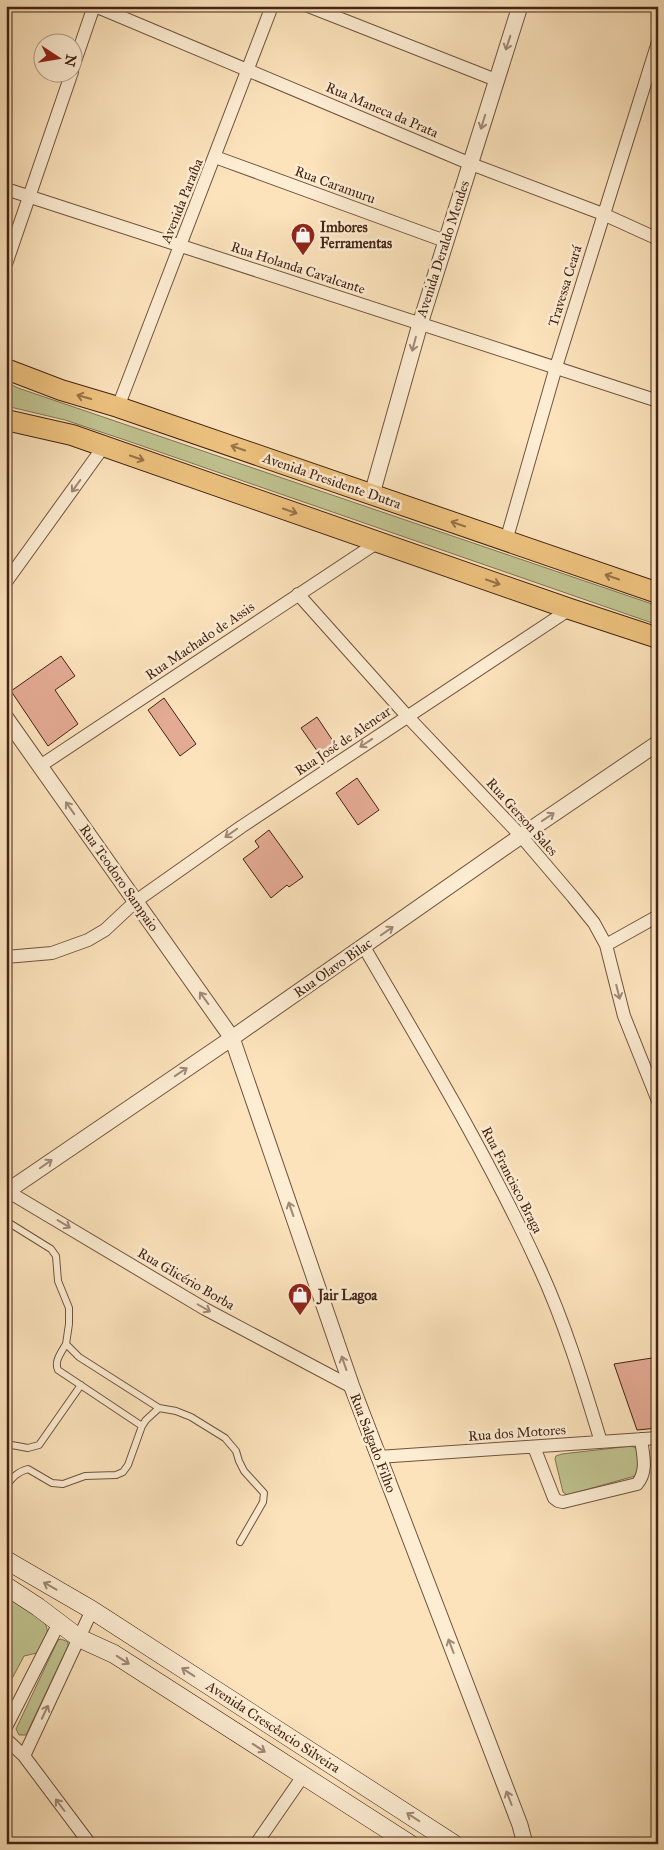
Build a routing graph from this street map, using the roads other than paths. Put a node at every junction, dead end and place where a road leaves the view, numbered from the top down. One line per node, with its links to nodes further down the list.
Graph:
1 (95, 6): 6 (street); 7 (street, Rua Maneca da Prata)
2 (272, 6): 7 (street, Avenida Paraíba)
3 (308, 6): 8 (street)
4 (520, 6): 8 (street, Avenida Deraldo Mendes, one-way to 8)
5 (658, 42): 14 (street, Travessa Ceará)
6 (82, 43)
7 (248, 70): 10 (street, Avenida Paraíba); 11 (street, Rua Maneca da Prata)
8 (496, 80): 11 (street, Avenida Deraldo Mendes, one-way to 11)
9 (68, 82): 13 (street)
10 (215, 157): 16 (street, Rua Caramuru); 17 (street, Avenida Paraíba)
11 (471, 164): 14 (street, Rua Maneca da Prata); 16 (street, Avenida Deraldo Mendes)
12 (6, 188): 13 (street, Rua Holanda Cavalcante)
13 (30, 195): 17 (street, Rua Holanda Cavalcante); 18 (street)
14 (603, 214): 15 (street, Rua Maneca da Prata); 20 (street, Travessa Ceará)
15 (658, 239)
16 (446, 241): 19 (street, Avenida Deraldo Mendes)
17 (180, 245): 19 (street, Rua Holanda Cavalcante); 23 (street, Avenida Paraíba)
18 (6, 264)
19 (420, 324): 20 (street, Rua Holanda Cavalcante); 26 (street, Avenida Deraldo Mendes, one-way to 26)
20 (556, 368): 22 (street, Rua Holanda Cavalcante); 27 (street, Travessa Ceará)
21 (6, 369): 23 (highway, Avenida Presidente Dutra, one-way to 21)
22 (658, 401)
23 (118, 407): 26 (highway, Avenida Presidente Dutra, one-way to 23)
24 (6, 420): 25 (highway)
25 (104, 446): 28 (highway, one-way to 28); 29 (street, one-way to 29)
26 (372, 494): 27 (highway, Avenida Presidente Dutra, one-way to 26)
27 (506, 541): 30 (highway, Avenida Presidente Dutra, one-way to 27)
28 (378, 542): 31 (street, Rua Machado de Assis); 32 (highway, one-way to 32)
29 (6, 582)
30 (658, 593)
31 (298, 594): 34 (street, Rua Gerson Sales); 37 (street, Rua Machado de Assis)
32 (570, 609): 33 (highway); 34 (street, Rua José de Alencar)
33 (658, 638)
34 (407, 716): 38 (street, Rua Gerson Sales); 39 (street, Rua José de Alencar, one-way to 39)
35 (6, 718): 37 (street, Rua Teodoro Sampaio)
36 (658, 743): 38 (street, Rua Olavo Bilac, one-way to 36)
37 (40, 766): 39 (street, Rua Teodoro Sampaio, one-way to 37)
38 (521, 836): 41 (street, Rua Gerson Sales); 42 (street, Rua Olavo Bilac, one-way to 38)
39 (136, 901): 43 (street, Rua José de Alencar); 44 (street, Rua Teodoro Sampaio, one-way to 39)
40 (658, 916): 41 (street)
41 (606, 945): 45 (street, Rua Gerson Sales, one-way to 45)
42 (364, 947): 44 (street, Rua Olavo Bilac); 55 (street, Rua Francisco Braga)
43 (6, 957)
44 (232, 1038): 46 (street, Rua Olavo Bilac, one-way to 44); 50 (street, Rua Salgado Filho, one-way to 44)
45 (658, 1101)
46 (7, 1191): 50 (street, Rua Glicério Borba, one-way to 50)
47 (6, 1221): 48 (lane)
48 (66, 1344): 49 (lane); 51 (lane)
49 (81, 1385): 52 (lane); 56 (lane)
50 (352, 1387): 58 (street, Rua Salgado Filho)
51 (159, 1408): 52 (lane); 60 (lane)
52 (142, 1426): 59 (lane)
53 (658, 1438): 54 (street, Rua dos Motores)
54 (642, 1439): 55 (street, Rua dos Motores); 57 (street)
55 (602, 1442): 57 (street, Rua dos Motores)
56 (6, 1444)
57 (534, 1447): 58 (street, Rua dos Motores)
58 (378, 1457): 74 (street, Rua Salgado Filho, one-way to 58)
59 (6, 1486)
60 (240, 1542)
61 (6, 1560): 63 (main road, Avenida Crescêncio Silveira, one-way to 61)
62 (6, 1586): 64 (main road, Avenida Crescêncio Silveira)
63 (92, 1610): 65 (street); 73 (main road, Avenida Crescêncio Silveira, one-way to 63)
64 (59, 1623): 65 (main road, Avenida Crescêncio Silveira); 66 (street)
65 (80, 1638): 68 (street, one-way to 65); 69 (main road, Avenida Crescêncio Silveira, one-way to 69)
66 (6, 1727)
67 (6, 1739): 68 (street)
68 (24, 1756): 70 (street, one-way to 68)
69 (303, 1776): 71 (street); 72 (main road, Avenida Crescêncio Silveira)
70 (90, 1844)
71 (256, 1844)
72 (410, 1844)
73 (454, 1844)
74 (525, 1844)

